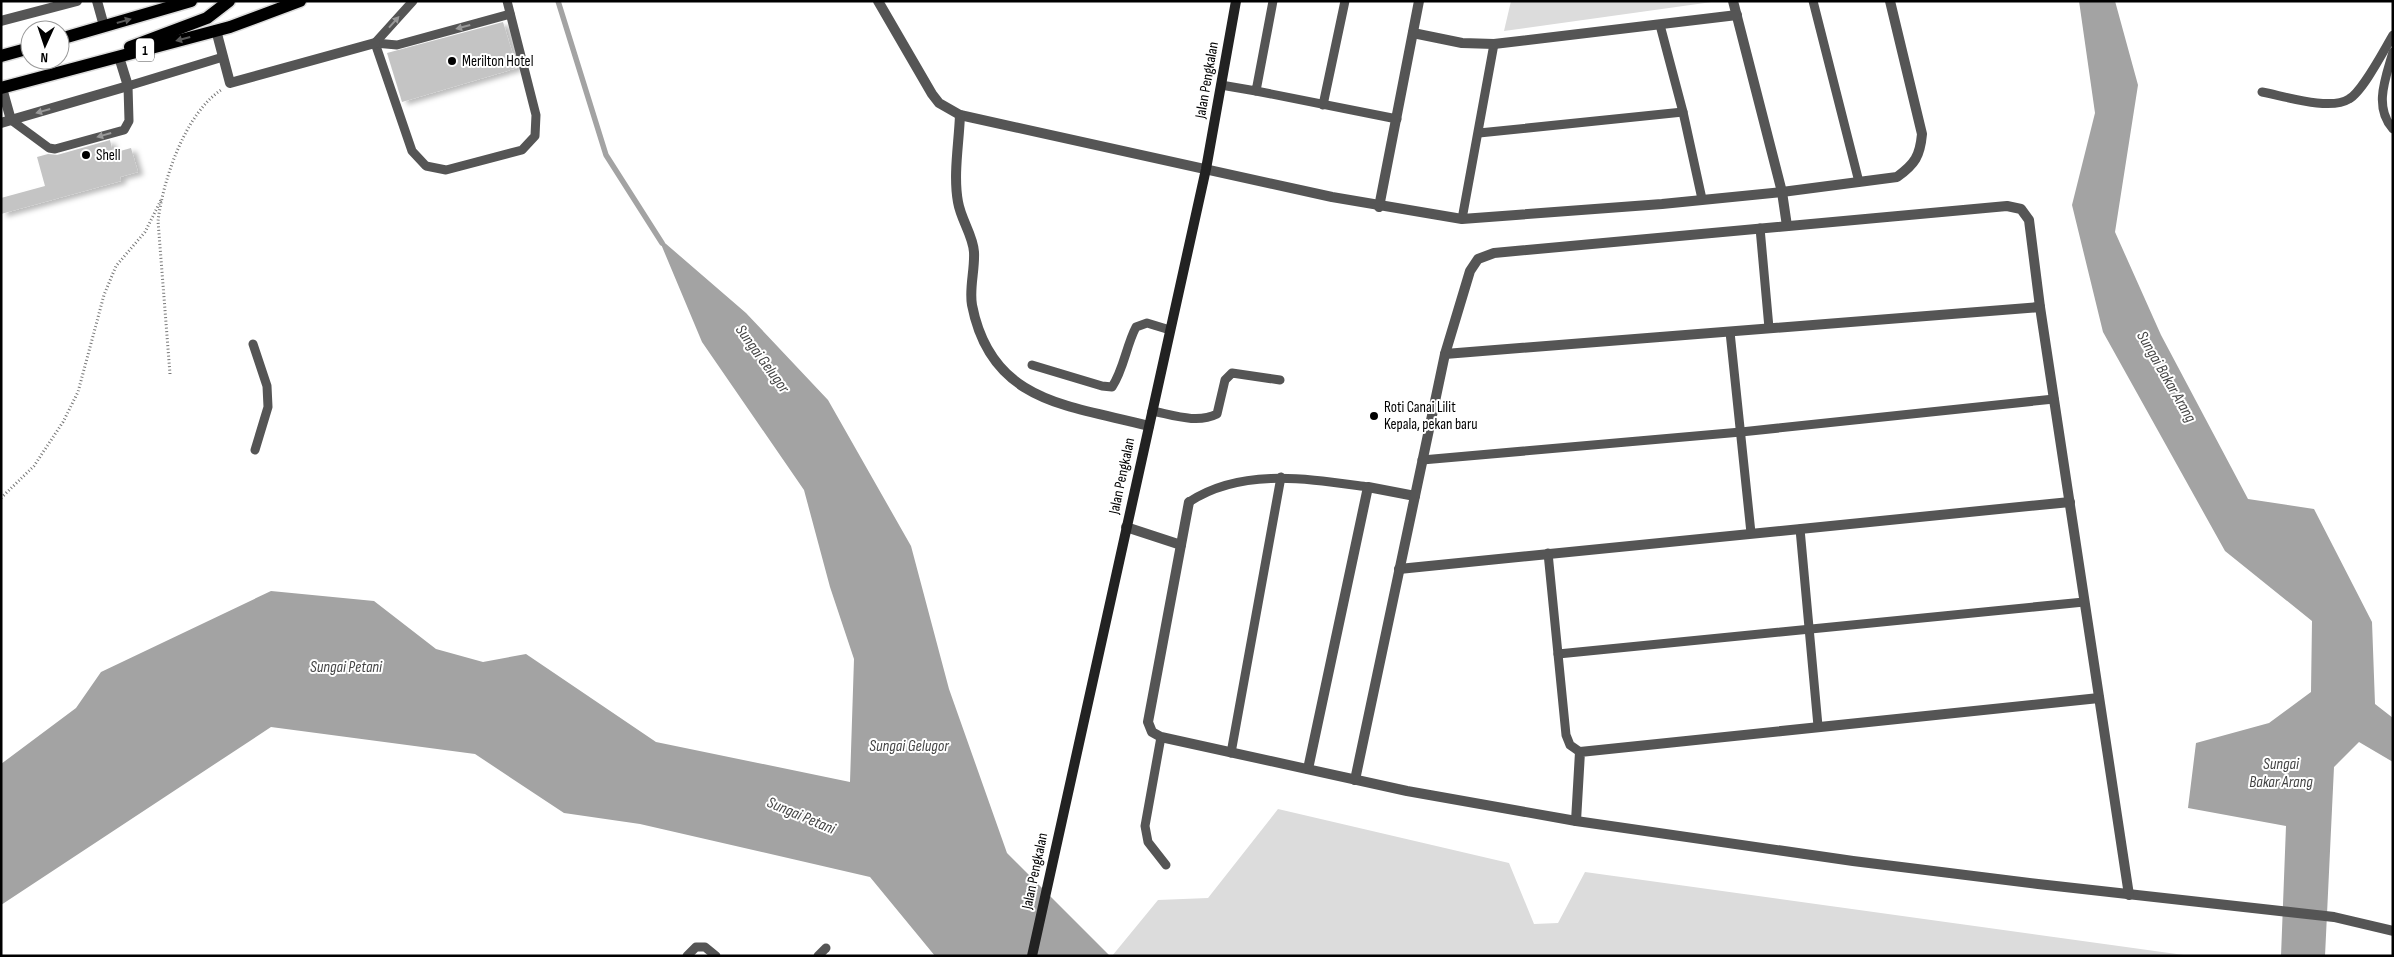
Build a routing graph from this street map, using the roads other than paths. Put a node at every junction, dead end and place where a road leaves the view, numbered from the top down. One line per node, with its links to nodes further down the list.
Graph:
1 (77, 1): 18 (street)
2 (97, 1): 20 (street)
3 (191, 1): 20 (main road, 1, one-way to 3)
4 (229, 1): 32 (main road)
5 (300, 1): 21 (main road, 1)
6 (412, 1): 25 (lane, one-way to 6)
7 (507, 1): 16 (lane)
8 (878, 1): 40 (street)
9 (1235, 1): 33 (main road, Jalan Pengkalan)
10 (1273, 1): 36 (lane)
11 (1345, 1): 38 (lane)
12 (1419, 1): 22 (street)
13 (1733, 1): 17 (street)
14 (1813, 1): 46 (lane)
15 (1890, 1): 46 (street)
16 (510, 14): 25 (lane, one-way to 25); 25 (lane)
17 (1737, 15): 19 (street); 47 (street)
18 (1, 21)
19 (1660, 25): 26 (street); 39 (lane)
20 (104, 26): 24 (main road, 1)
21 (216, 30): 30 (main road, 1, one-way to 30); 31 (street)
22 (1413, 33): 26 (street); 41 (street)
23 (2393, 35): 37 (lane)
24 (70, 36)
25 (375, 43): 31 (street)
26 (1494, 44): 44 (lane)
27 (20, 51): 29 (main road)
28 (2393, 52): 43 (lane)
29 (1, 56)
30 (119, 57): 32 (main road, 1); 34 (street)
31 (223, 57): 34 (lane)
32 (102, 61): 35 (main road, 1)
33 (1221, 85): 36 (lane); 45 (main road, Jalan Pengkalan)
34 (128, 86): 42 (street, one-way to 42); 42 (lane, one-way to 42)
35 (2, 88): 42 (street)
36 (1256, 91): 38 (lane)
37 (2262, 92)
38 (1323, 104): 41 (lane)
39 (1683, 112): 44 (lane); 48 (lane)
40 (960, 115): 45 (street); 63 (street)
41 (1396, 119): 49 (street)
42 (6, 122)
43 (2393, 129)
44 (1478, 133): 50 (lane)
45 (1206, 169): 49 (street); 55 (main road, Jalan Pengkalan)
46 (1858, 182): 47 (street)
47 (1782, 192): 48 (street); 51 (street)
48 (1702, 200): 50 (street)
49 (1379, 207): 50 (street)
50 (1462, 219)
51 (1787, 226): 52 (street); 53 (street)
52 (1760, 228): 54 (lane); 58 (street)
53 (2040, 307): 54 (street); 61 (street)
54 (1769, 328): 56 (street)
55 (1170, 330): 59 (lane); 62 (main road, Jalan Pengkalan)
56 (1730, 332): 58 (street); 64 (lane)
57 (253, 344): 65 (lane)
58 (1445, 354): 66 (street)
59 (1032, 365)
60 (1280, 380): 62 (lane)
61 (2054, 399): 64 (lane); 71 (street)
62 (1152, 411): 63 (main road, Jalan Pengkalan)
63 (1149, 426): 72 (main road, Jalan Pengkalan)
64 (1741, 432): 66 (lane); 74 (lane)
65 (255, 450)
66 (1422, 460): 69 (street)
67 (1281, 478): 68 (lane); 70 (lane); 85 (lane)
68 (1368, 487): 69 (street); 86 (street)
69 (1415, 496): 77 (street)
70 (1189, 502): 75 (street)
71 (2070, 502): 73 (street); 78 (street)
72 (1126, 527): 75 (street); 96 (main road, Jalan Pengkalan)
73 (1800, 529): 74 (street); 79 (lane)
74 (1751, 533): 76 (street)
75 (1181, 546): 83 (street)
76 (1548, 553): 77 (street); 80 (lane)
77 (1399, 569): 87 (street)
78 (2084, 602): 79 (lane); 81 (street)
79 (1808, 630): 80 (lane); 82 (lane)
80 (1558, 654): 84 (lane)
81 (2099, 698): 82 (street); 90 (street)
82 (1818, 726): 84 (street)
83 (1161, 737): 85 (street); 89 (lane)
84 (1580, 752): 88 (street)
85 (1231, 753): 86 (street)
86 (1308, 769): 87 (street)
87 (1355, 780): 88 (street)
88 (1576, 821): 90 (street)
89 (1166, 865)
90 (2129, 895): 91 (street)
91 (2393, 931)
92 (826, 948): 95 (lane)
93 (687, 956): 94 (lane)
94 (716, 956)
95 (818, 956)
96 (1032, 956)

